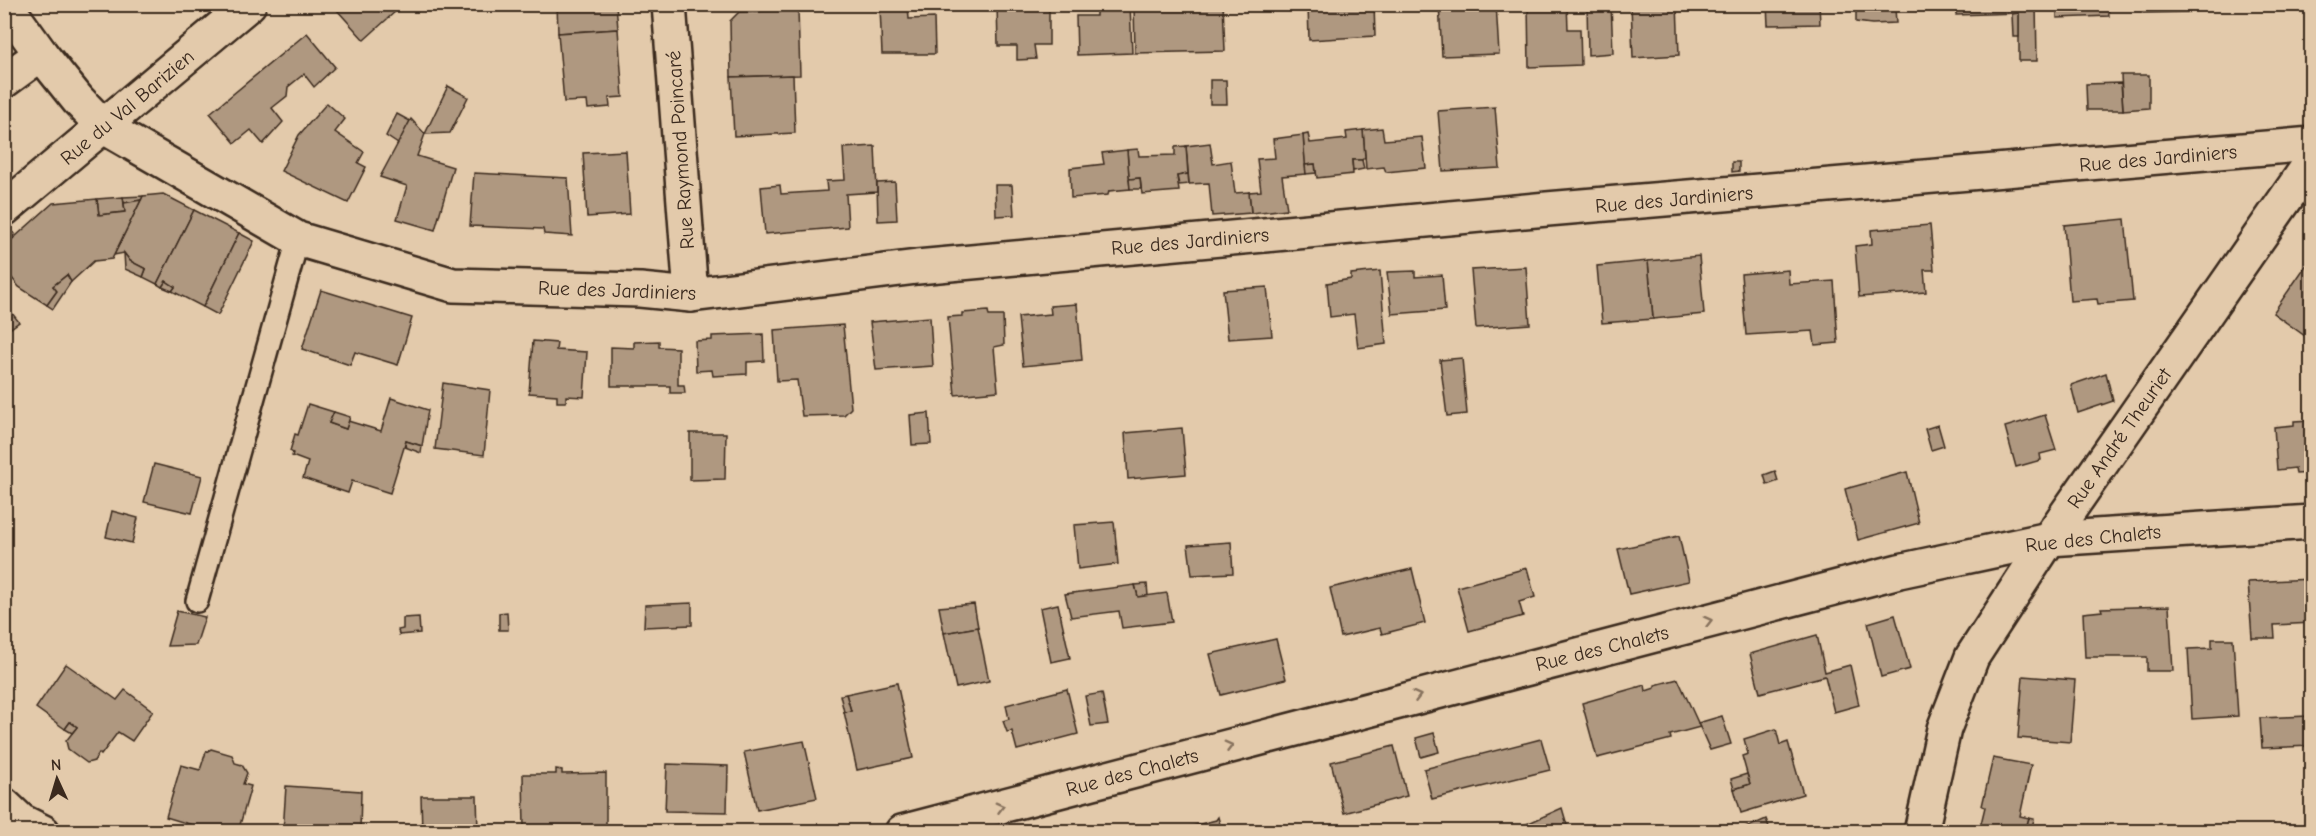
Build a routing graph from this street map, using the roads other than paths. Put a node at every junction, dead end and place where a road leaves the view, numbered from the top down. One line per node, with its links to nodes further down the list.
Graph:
1 (5, 4): 4 (street, Rue des Jardiniers)
2 (249, 4): 6 (street, Rue du Val Barizien)
3 (669, 4): 11 (street, Rue Raymond Poincaré)
4 (41, 54): 5 (street); 6 (street, Rue des Jardiniers)
5 (4, 81)
6 (104, 127): 9 (street, Rue du Val Barizien); 10 (street, Rue des Jardiniers)
7 (2312, 144): 11 (street, Rue des Jardiniers)
8 (2312, 161): 13 (street, Rue André Theuriet)
9 (4, 209)
10 (298, 239): 11 (street, Rue des Jardiniers); 14 (lane)
11 (691, 295)
12 (2312, 522): 13 (street, Rue des Chalets)
13 (2049, 539): 17 (street, Rue des Chalets, one-way to 13); 18 (street, Rue André Theuriet)
14 (197, 601)
15 (4, 805): 16 (street)
16 (43, 831)
17 (902, 831)
18 (1921, 831)

